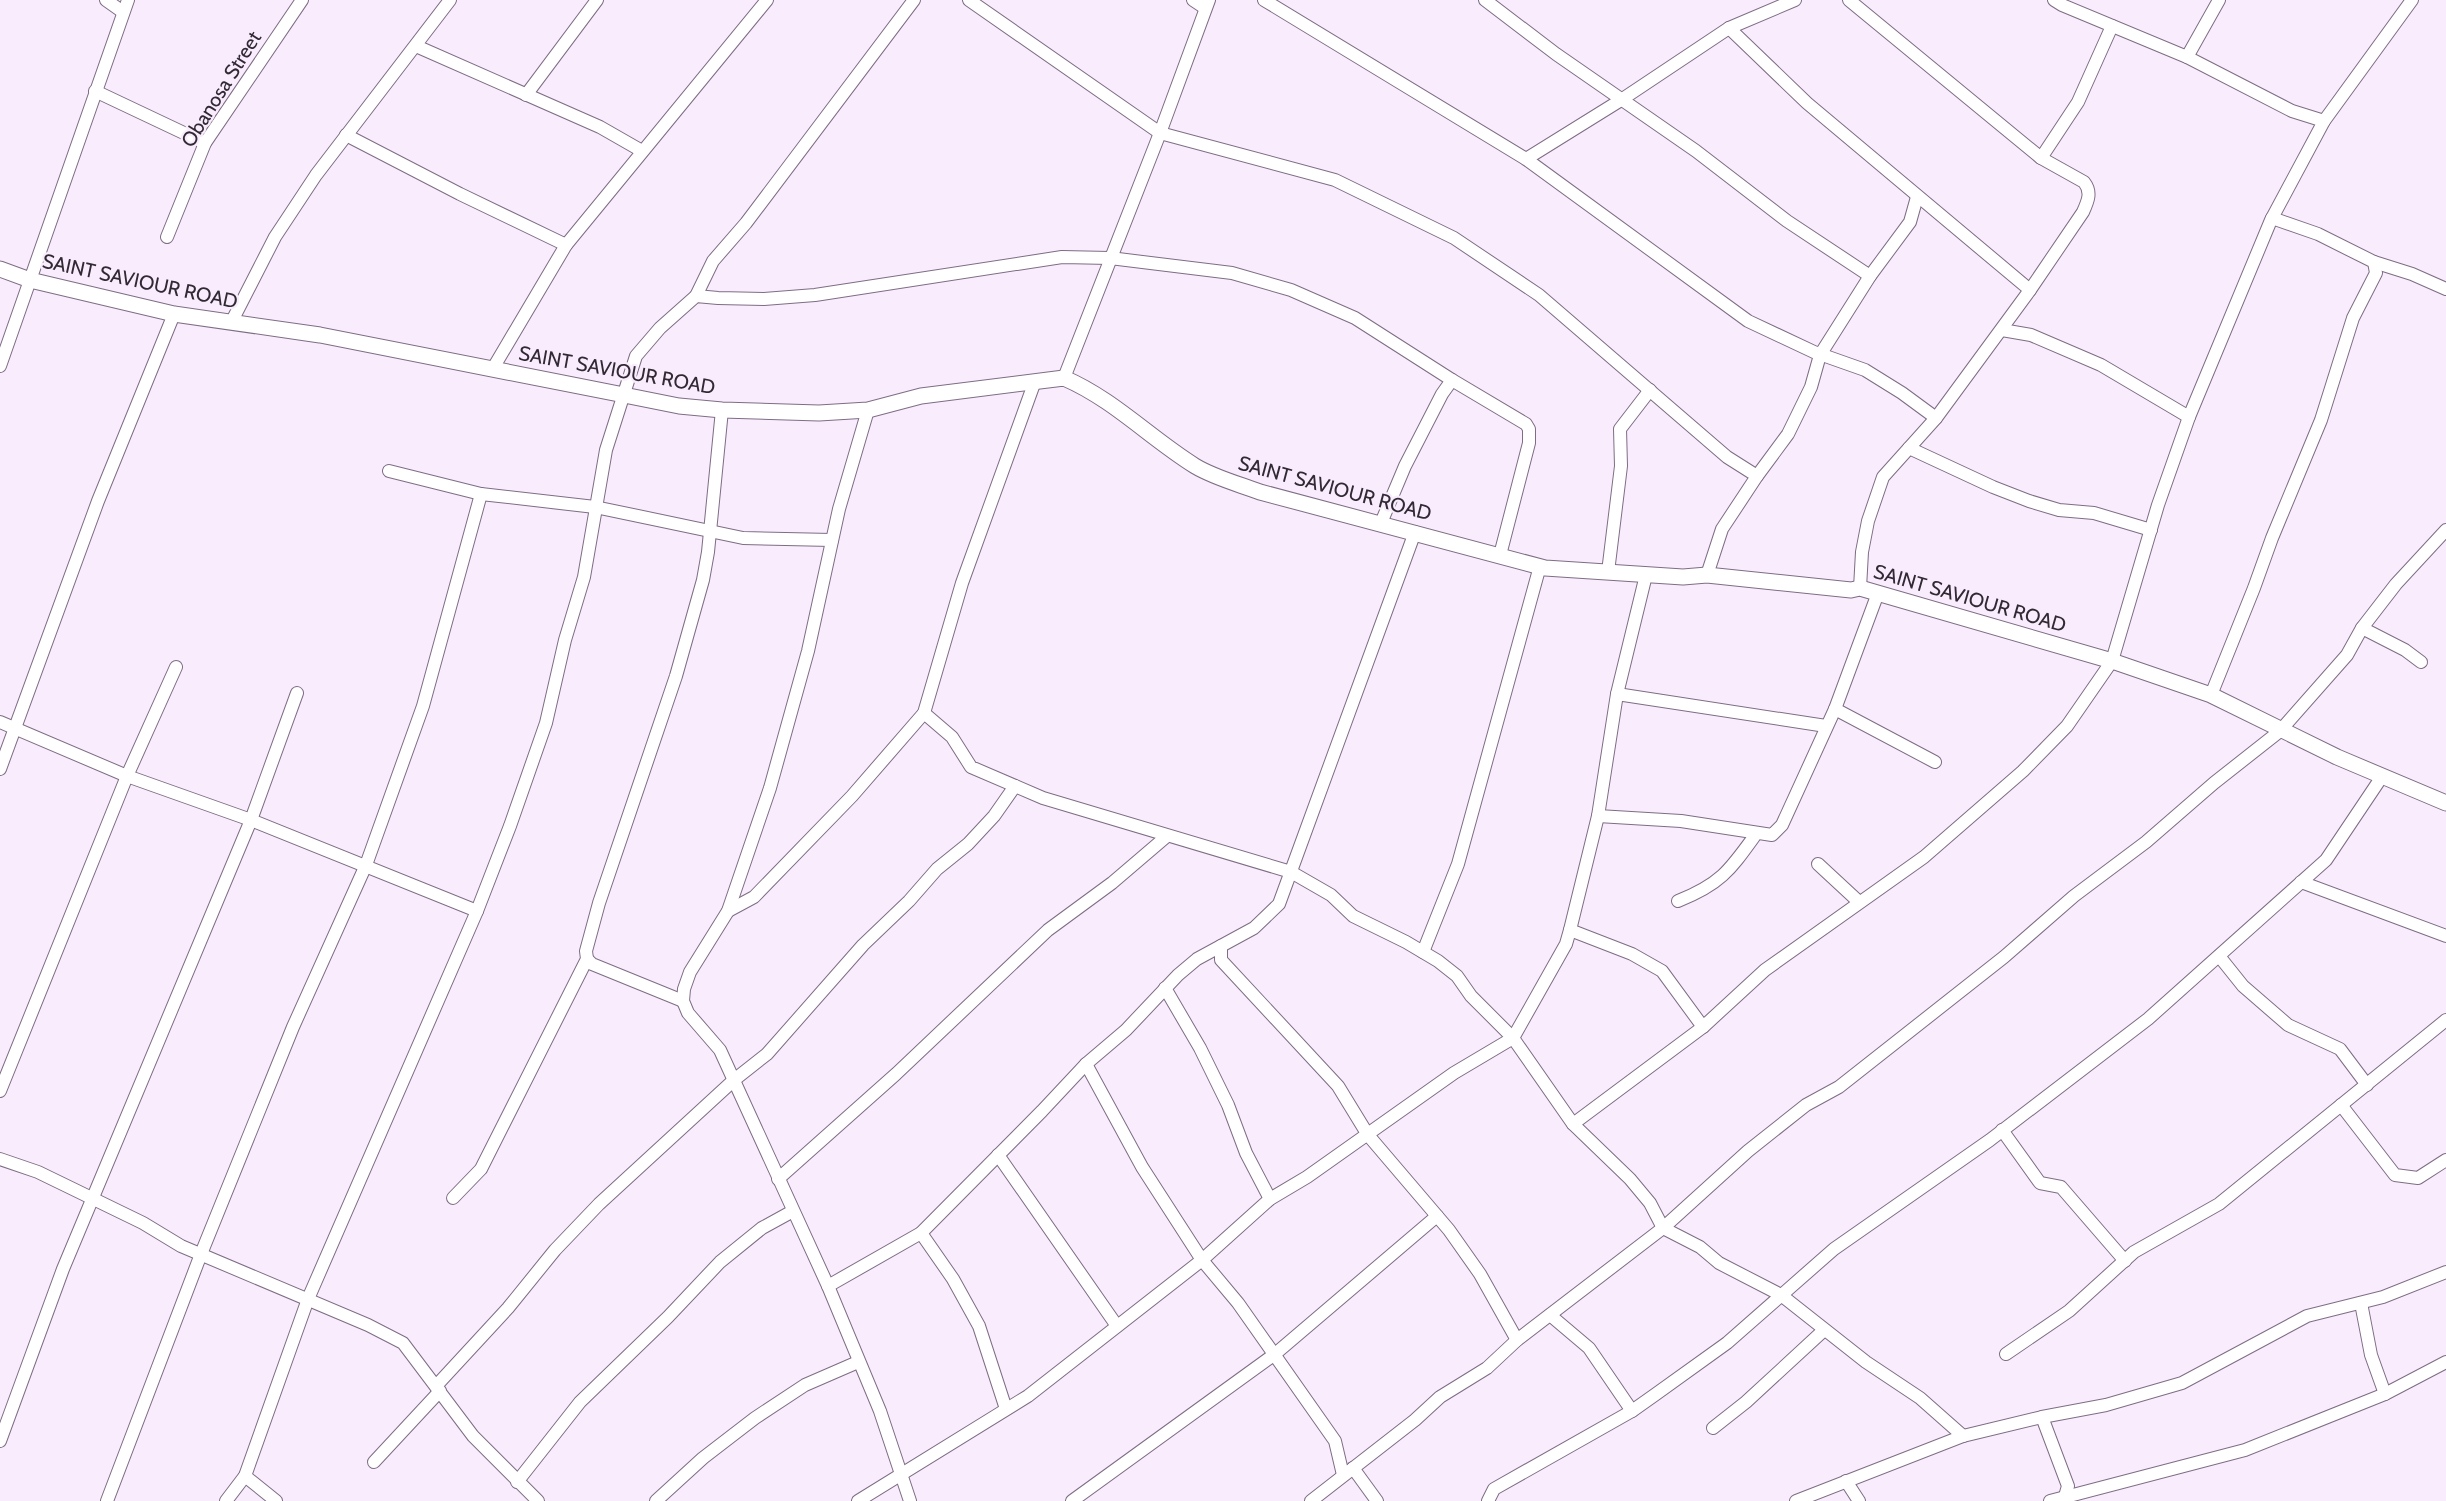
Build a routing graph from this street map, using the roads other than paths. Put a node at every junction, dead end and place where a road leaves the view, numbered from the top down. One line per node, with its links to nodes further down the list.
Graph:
1 (106, 0): 18 (street)
2 (128, 0): 18 (street)
3 (302, 0): 29 (street, Obanosa Street)
4 (450, 0): 21 (street)
5 (597, 0): 24 (street)
6 (767, 0): 30 (street)
7 (914, 0): 44 (street)
8 (969, 0): 27 (street)
9 (1193, 0): 17 (street)
10 (1264, 0): 32 (street)
11 (1485, 0): 25 (street)
12 (1793, 0): 20 (street)
13 (1849, 0): 31 (street)
14 (2218, 0): 22 (street)
15 (2412, 0): 26 (street)
16 (2060, 2): 19 (street)
17 (1207, 4): 27 (street)
18 (123, 12): 23 (street)
19 (2112, 26): 22 (street); 31 (street)
20 (1729, 28): 25 (street); 33 (street)
21 (416, 46): 24 (street); 28 (street)
22 (2187, 57): 26 (street)
23 (95, 91): 29 (street); 41 (street)
24 (526, 94): 30 (street)
25 (1621, 100): 32 (street); 40 (street)
26 (2324, 121): 34 (street)
27 (1160, 134): 37 (street); 54 (street)
28 (346, 135): 36 (street); 46 (street)
29 (205, 143): 35 (street, Obanosa Street)
30 (642, 151): 36 (street)
31 (2041, 158): 43 (street)
32 (1526, 159): 48 (street)
33 (1917, 197): 40 (street); 43 (street)
34 (2272, 218): 38 (street); 58 (street)
35 (167, 237)
36 (566, 244): 50 (street)
37 (1110, 258): 44 (street); 51 (street); 52 (street)
38 (2374, 262): 42 (street); 84 (street)
39 (0, 269): 41 (street, SAINT SAVIOUR ROAD)
40 (1870, 276): 48 (street)
41 (30, 280): 45 (street, SAINT SAVIOUR ROAD); 49 (street)
42 (2446, 289)
43 (2030, 290): 47 (street)
44 (696, 296): 55 (street)
45 (174, 314): 46 (street, SAINT SAVIOUR ROAD); 89 (street)
46 (231, 323): 50 (street, SAINT SAVIOUR ROAD)
47 (2002, 330): 58 (street); 59 (street)
48 (1820, 354): 59 (street); 62 (street)
49 (0, 366)
50 (492, 370): 55 (street, SAINT SAVIOUR ROAD)
51 (1064, 378): 53 (street, SAINT SAVIOUR ROAD); 65 (street, SAINT SAVIOUR ROAD)
52 (1452, 380): 65 (street); 71 (street)
53 (1035, 381): 57 (street, SAINT SAVIOUR ROAD); 86 (street)
54 (1650, 390): 62 (street); 73 (street)
55 (624, 395): 56 (street, SAINT SAVIOUR ROAD); 64 (street)
56 (722, 410): 57 (street, SAINT SAVIOUR ROAD); 69 (street)
57 (868, 410): 70 (street)
58 (2189, 417): 66 (street)
59 (1936, 418): 60 (street)
60 (1909, 448): 66 (street); 76 (street)
61 (389, 471): 63 (street)
62 (1757, 476): 75 (street)
63 (480, 494): 64 (street); 102 (street)
64 (595, 507): 69 (street); 107 (street)
65 (1381, 522): 68 (street, SAINT SAVIOUR ROAD)
66 (2151, 530): 79 (street)
67 (2446, 530): 78 (street)
68 (1415, 531): 71 (street, SAINT SAVIOUR ROAD); 103 (street)
69 (710, 532): 70 (street); 114 (street)
70 (832, 540): 108 (street)
71 (1500, 555): 72 (street, SAINT SAVIOUR ROAD)
72 (1540, 566): 73 (street, SAINT SAVIOUR ROAD); 112 (street)
73 (1608, 572): 74 (street, SAINT SAVIOUR ROAD)
74 (1646, 575): 75 (street, SAINT SAVIOUR ROAD); 83 (street)
75 (1707, 575): 76 (street, SAINT SAVIOUR ROAD)
76 (1860, 588): 77 (street, SAINT SAVIOUR ROAD)
77 (1878, 593): 79 (street, SAINT SAVIOUR ROAD); 85 (street)
78 (2362, 628): 80 (street); 90 (street)
79 (2112, 661): 84 (street, SAINT SAVIOUR ROAD); 106 (street)
80 (2421, 662)
81 (176, 667): 93 (street)
82 (297, 693): 98 (street)
83 (1617, 694): 88 (street); 97 (street)
84 (2211, 695): 90 (street, SAINT SAVIOUR ROAD)
85 (1835, 709): 88 (street); 91 (street)
86 (924, 713): 95 (street); 108 (street)
87 (0, 722): 89 (street)
88 (1826, 726): 99 (street)
89 (14, 728): 92 (street); 93 (street)
90 (2280, 731): 94 (street, SAINT SAVIOUR ROAD); 137 (street)
91 (1935, 762)
92 (0, 770)
93 (127, 776): 98 (street); 123 (street)
94 (2381, 778): 96 (street, SAINT SAVIOUR ROAD); 104 (street)
95 (1015, 786): 100 (street); 121 (street)
96 (2446, 803)
97 (1598, 816): 99 (street); 109 (street)
98 (251, 820): 102 (street); 132 (street)
99 (1756, 834): 105 (street)
100 (1167, 836): 103 (street); 131 (street)
101 (1818, 864): 106 (street)
102 (366, 865): 107 (street); 139 (street)
103 (1291, 872): 111 (street); 112 (street)
104 (2301, 882): 110 (street); 113 (street)
105 (1678, 901)
106 (1859, 902): 118 (street)
107 (477, 911): 145 (street)
108 (728, 911): 116 (street)
109 (1570, 930): 118 (street); 119 (street)
110 (2446, 936)
111 (1221, 946): 115 (street); 127 (street)
112 (1423, 952): 119 (street)
113 (2219, 956): 122 (street); 126 (street)
114 (587, 959): 116 (street); 133 (street)
115 (1165, 988): 120 (street); 134 (street)
116 (683, 1001): 121 (street)
117 (2446, 1020): 122 (street)
118 (1703, 1027): 125 (street)
119 (1513, 1038): 125 (street); 127 (street)
120 (1086, 1064): 128 (street); 140 (street)
121 (734, 1080): 131 (street); 155 (street)
122 (2367, 1085): 124 (street)
123 (0, 1091)
124 (2341, 1106): 130 (street); 141 (street)
125 (1573, 1124): 137 (street)
126 (2002, 1130): 141 (street); 144 (street)
127 (1368, 1135): 134 (street); 136 (street)
128 (998, 1155): 138 (street); 148 (street)
129 (0, 1159): 132 (street)
130 (2446, 1160)
131 (778, 1179): 135 (street)
132 (93, 1198): 139 (street); 162 (street)
133 (453, 1198)
134 (1270, 1199): 140 (street)
135 (793, 1211): 143 (street); 168 (street)
136 (1437, 1216): 150 (street); 151 (street)
137 (1663, 1228): 144 (street); 147 (street)
138 (921, 1233): 143 (street); 157 (street)
139 (201, 1254): 145 (street); 170 (street)
140 (1202, 1260): 148 (street); 151 (street)
141 (2125, 1261): 152 (street)
142 (2446, 1272): 146 (street)
143 (828, 1286): 153 (street)
144 (1780, 1296): 149 (street); 158 (street)
145 (308, 1299): 155 (street); 165 (street)
146 (2361, 1303): 156 (street); 159 (street)
147 (1550, 1315): 150 (street); 158 (street)
148 (1117, 1326): 157 (street)
149 (1823, 1330): 160 (street); 161 (street)
150 (1517, 1340): 164 (street)
151 (1275, 1354): 164 (street); 177 (street)
152 (2006, 1354)
153 (858, 1362): 166 (street); 174 (street)
154 (2446, 1362): 156 (street)
155 (438, 1388): 163 (street); 168 (street)
156 (2385, 1394): 169 (street)
157 (1006, 1409): 166 (street)
158 (1632, 1411): 180 (street)
159 (2042, 1417): 161 (street); 169 (street)
160 (1713, 1428)
161 (1963, 1436): 167 (street)
162 (0, 1441)
163 (374, 1462)
164 (1348, 1471): 178 (street); 179 (street)
165 (245, 1476): 171 (street); 172 (street)
166 (900, 1476): 175 (street); 176 (street)
167 (1846, 1481): 181 (street); 182 (street)
168 (517, 1482): 173 (street)
169 (2064, 1498): 183 (street)
170 (107, 1501)
171 (226, 1501)
172 (276, 1501)
173 (538, 1501)
174 (656, 1501)
175 (858, 1501)
176 (910, 1501)
177 (1072, 1501)
178 (1311, 1501)
179 (1377, 1501)
180 (1488, 1501)
181 (1796, 1501)
182 (1859, 1501)
183 (2050, 1501)

